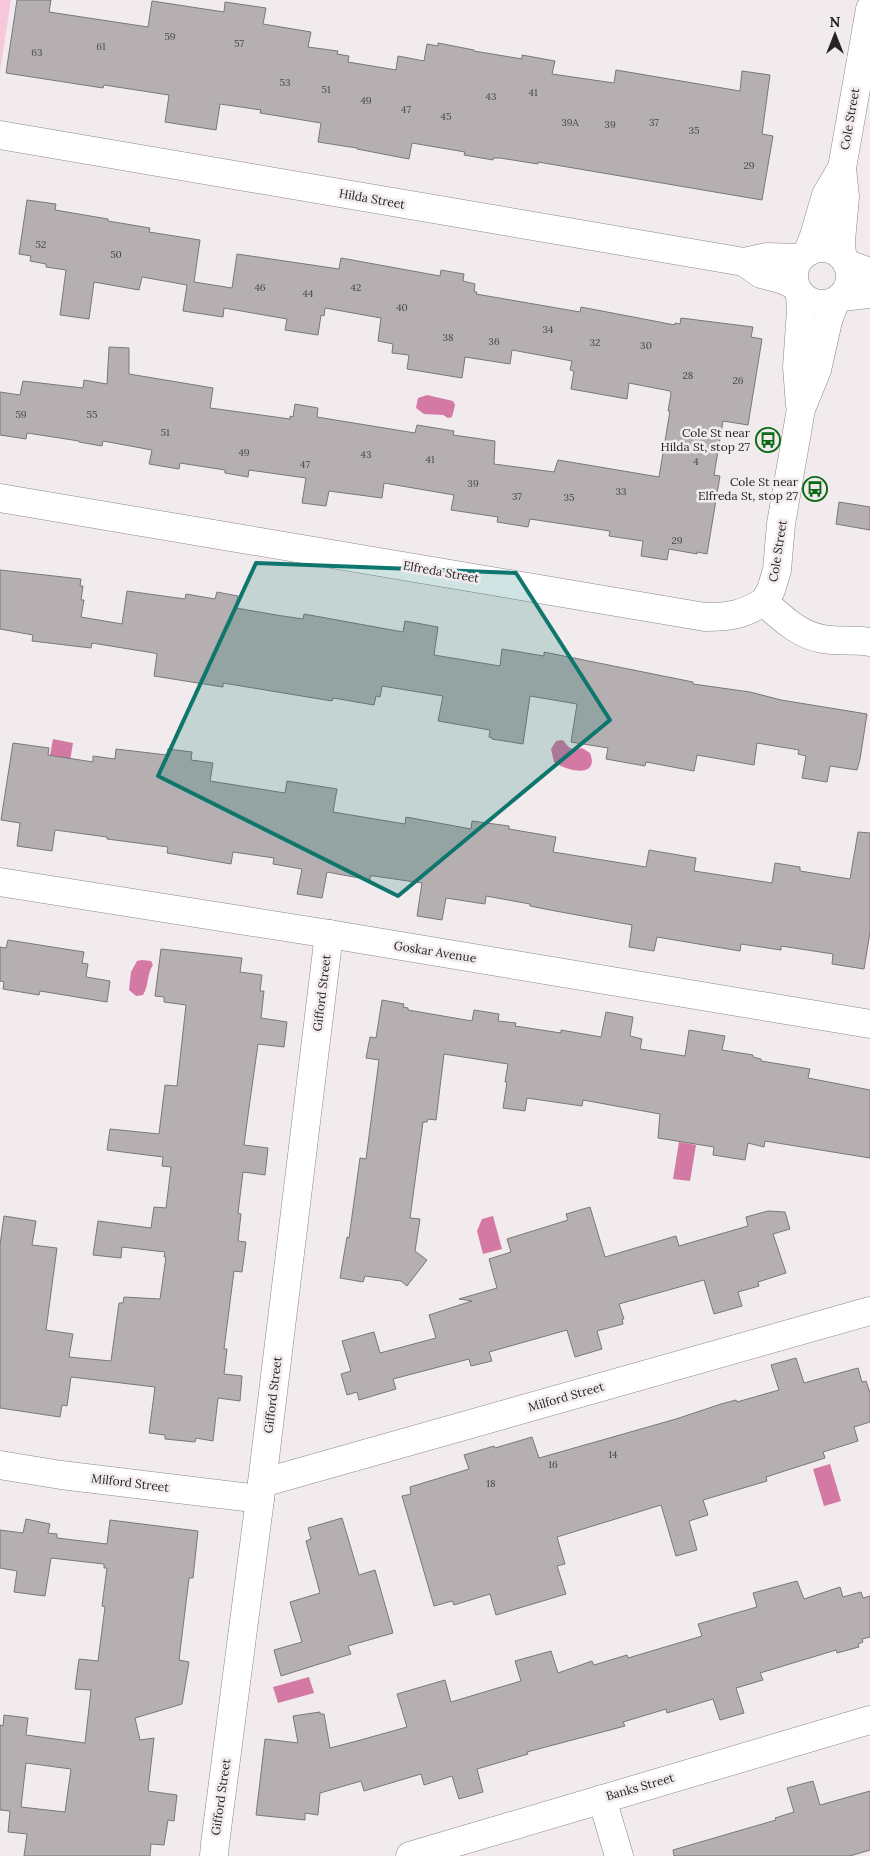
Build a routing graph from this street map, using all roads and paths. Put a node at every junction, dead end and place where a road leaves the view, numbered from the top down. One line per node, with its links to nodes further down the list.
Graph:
1 (869, 7): 3 (street, Cole Street)
2 (0, 135): 5 (street, Hilda Street)
3 (842, 168): 4 (street, Cole Street); 6 (street, Cole Street)
4 (804, 255): 5 (street, Hilda Street); 6 (street); 7 (street)
5 (744, 262): 7 (street, Hilda Street)
6 (853, 264): 9 (street)
7 (798, 291): 9 (street); 10 (street, Cole Street)
8 (870, 294): 9 (street)
9 (838, 299): 10 (street, Cole Street)
10 (801, 409): 12 (street, Cole Street)
11 (0, 498): 12 (street, Elfreda Street)
12 (764, 602): 13 (street)
13 (870, 642)
14 (0, 882): 15 (street, Goskar Avenue)
15 (329, 934): 16 (street, Goskar Avenue); 19 (street, Gifford Street)
16 (870, 1024)
17 (870, 1311): 19 (street, Milford Street)
18 (0, 1465): 19 (street, Milford Street)
19 (261, 1491): 22 (street, Gifford Street)
20 (870, 1720): 21 (street, Banks Street)
21 (602, 1799): 23 (street, Banks Street); 24 (street)
22 (214, 1856)
23 (410, 1856)
24 (619, 1856)

